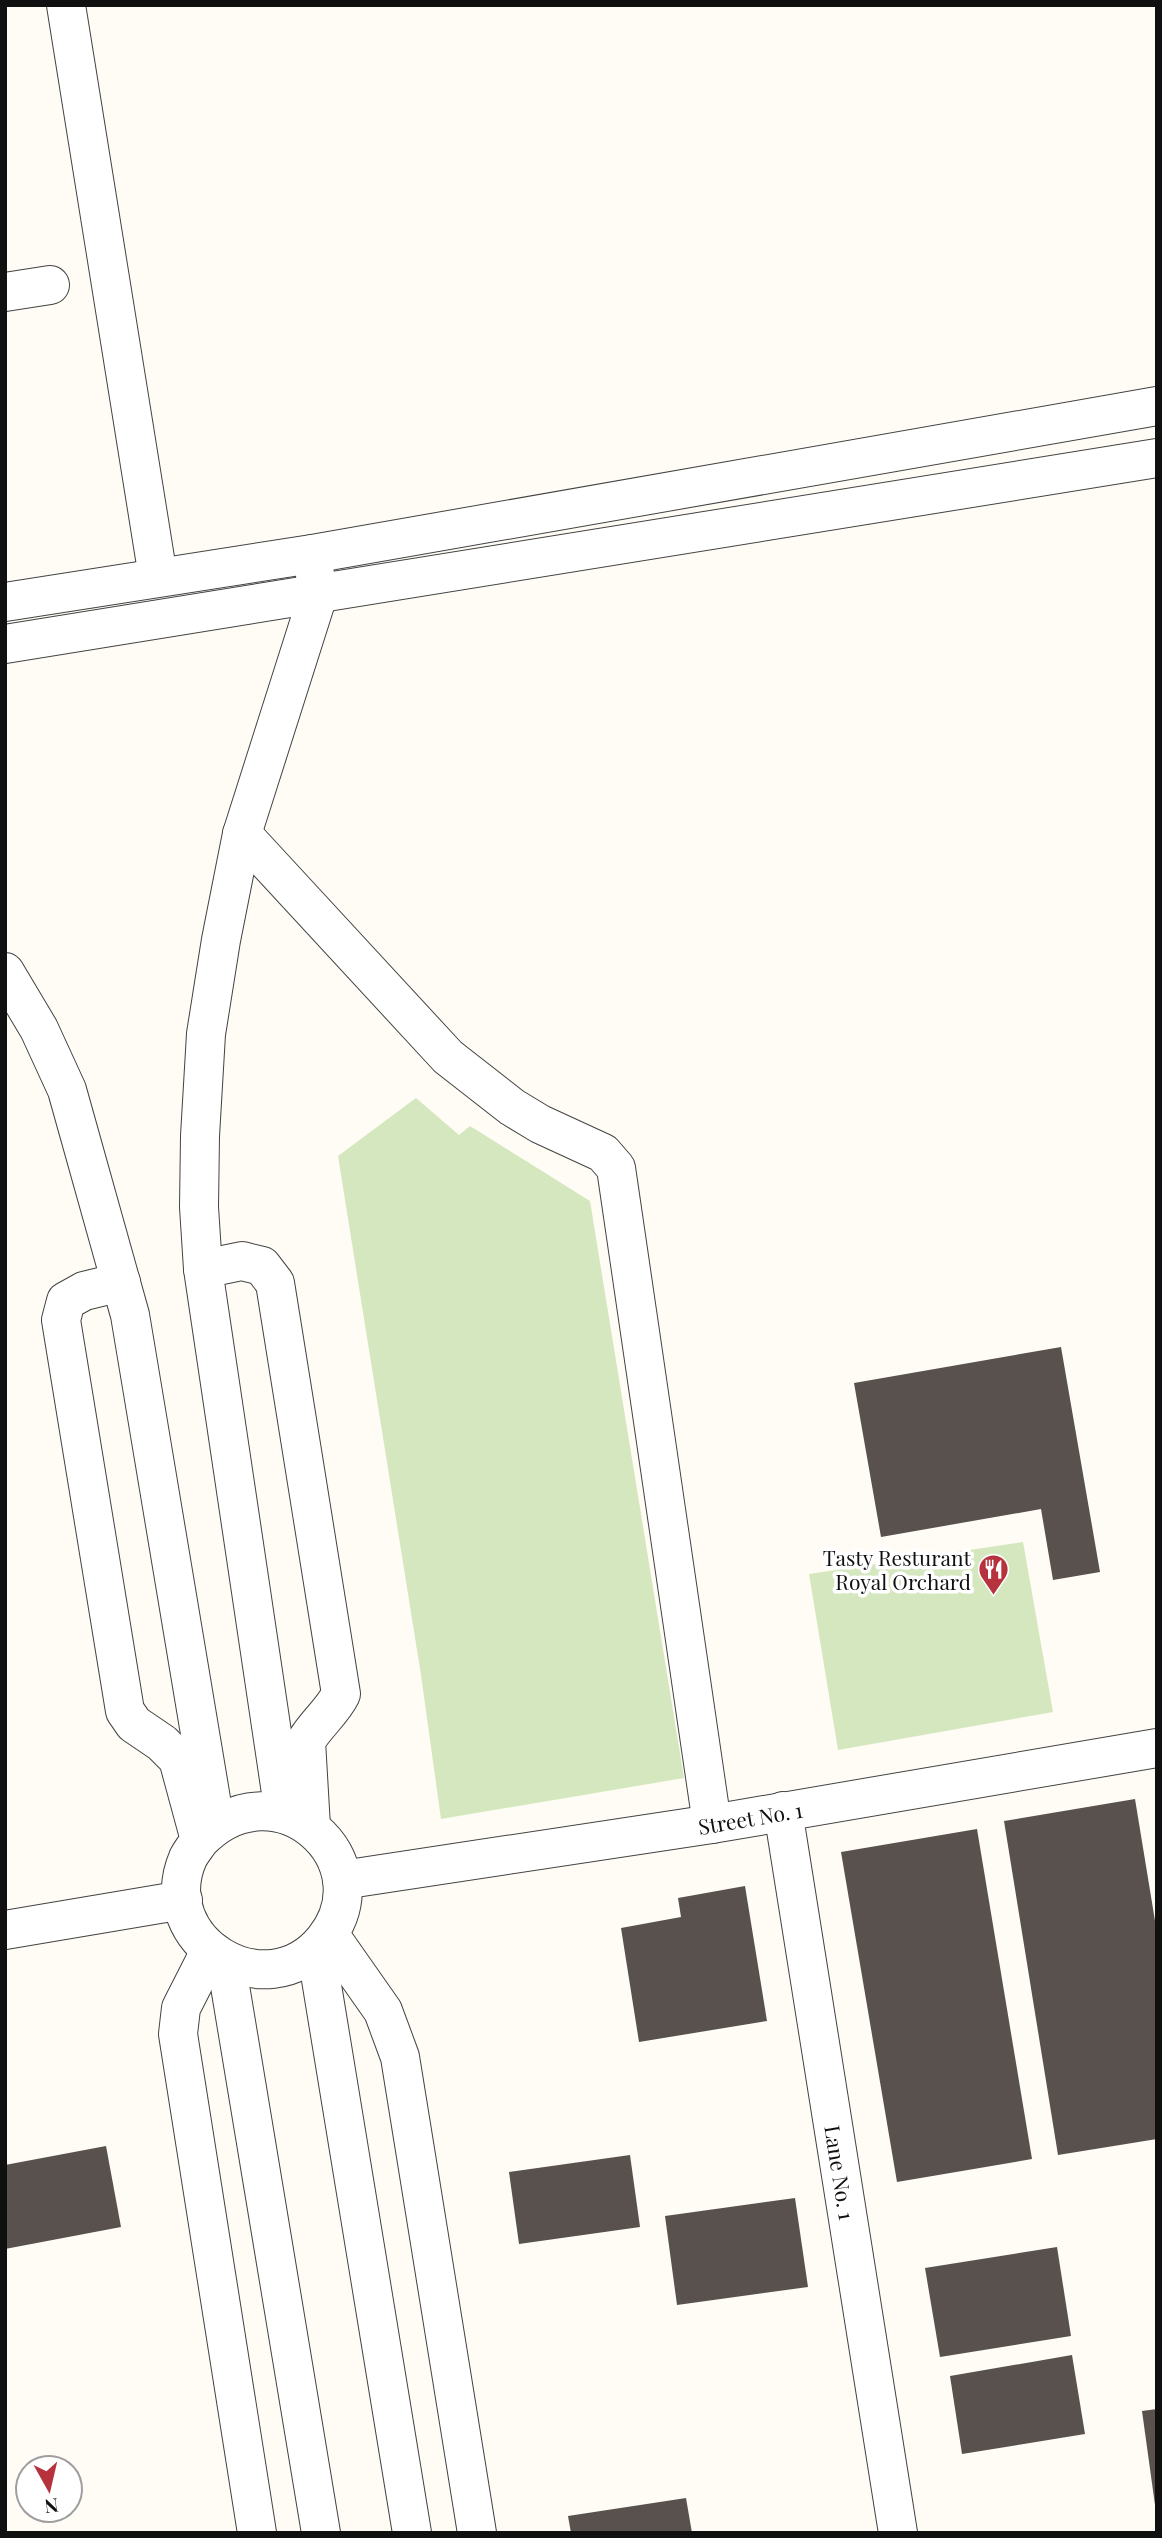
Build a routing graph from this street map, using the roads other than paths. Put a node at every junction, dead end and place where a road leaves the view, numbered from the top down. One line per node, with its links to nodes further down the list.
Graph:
1 (66, 5): 7 (street)
2 (50, 285): 3 (street)
3 (5, 292)
4 (1157, 407): 6 (street)
5 (1157, 458): 8 (street)
6 (312, 554): 7 (street); 8 (street)
7 (158, 577): 9 (street)
8 (318, 595): 10 (street); 11 (street)
9 (5, 602)
10 (5, 644)
11 (242, 834): 13 (street); 18 (street)
12 (5, 972): 14 (street)
13 (203, 1269): 17 (street); 17 (street)
14 (121, 1282): 19 (street); 19 (street)
15 (1157, 1748): 16 (street, Street No. 1)
16 (783, 1811): 18 (street, Street No. 1); 29 (street, Lane No. 1)
17 (298, 1820): 19 (street); 20 (street)
18 (712, 1824): 20 (street, Street No. 1)
19 (207, 1832): 21 (street)
20 (342, 1880): 23 (street)
21 (183, 1900): 22 (street); 24 (street)
22 (5, 1930)
23 (322, 1942): 24 (street); 27 (street); 28 (street)
24 (218, 1956): 25 (street); 26 (street)
25 (257, 2533)
26 (321, 2533)
27 (412, 2533)
28 (477, 2533)
29 (898, 2533)

